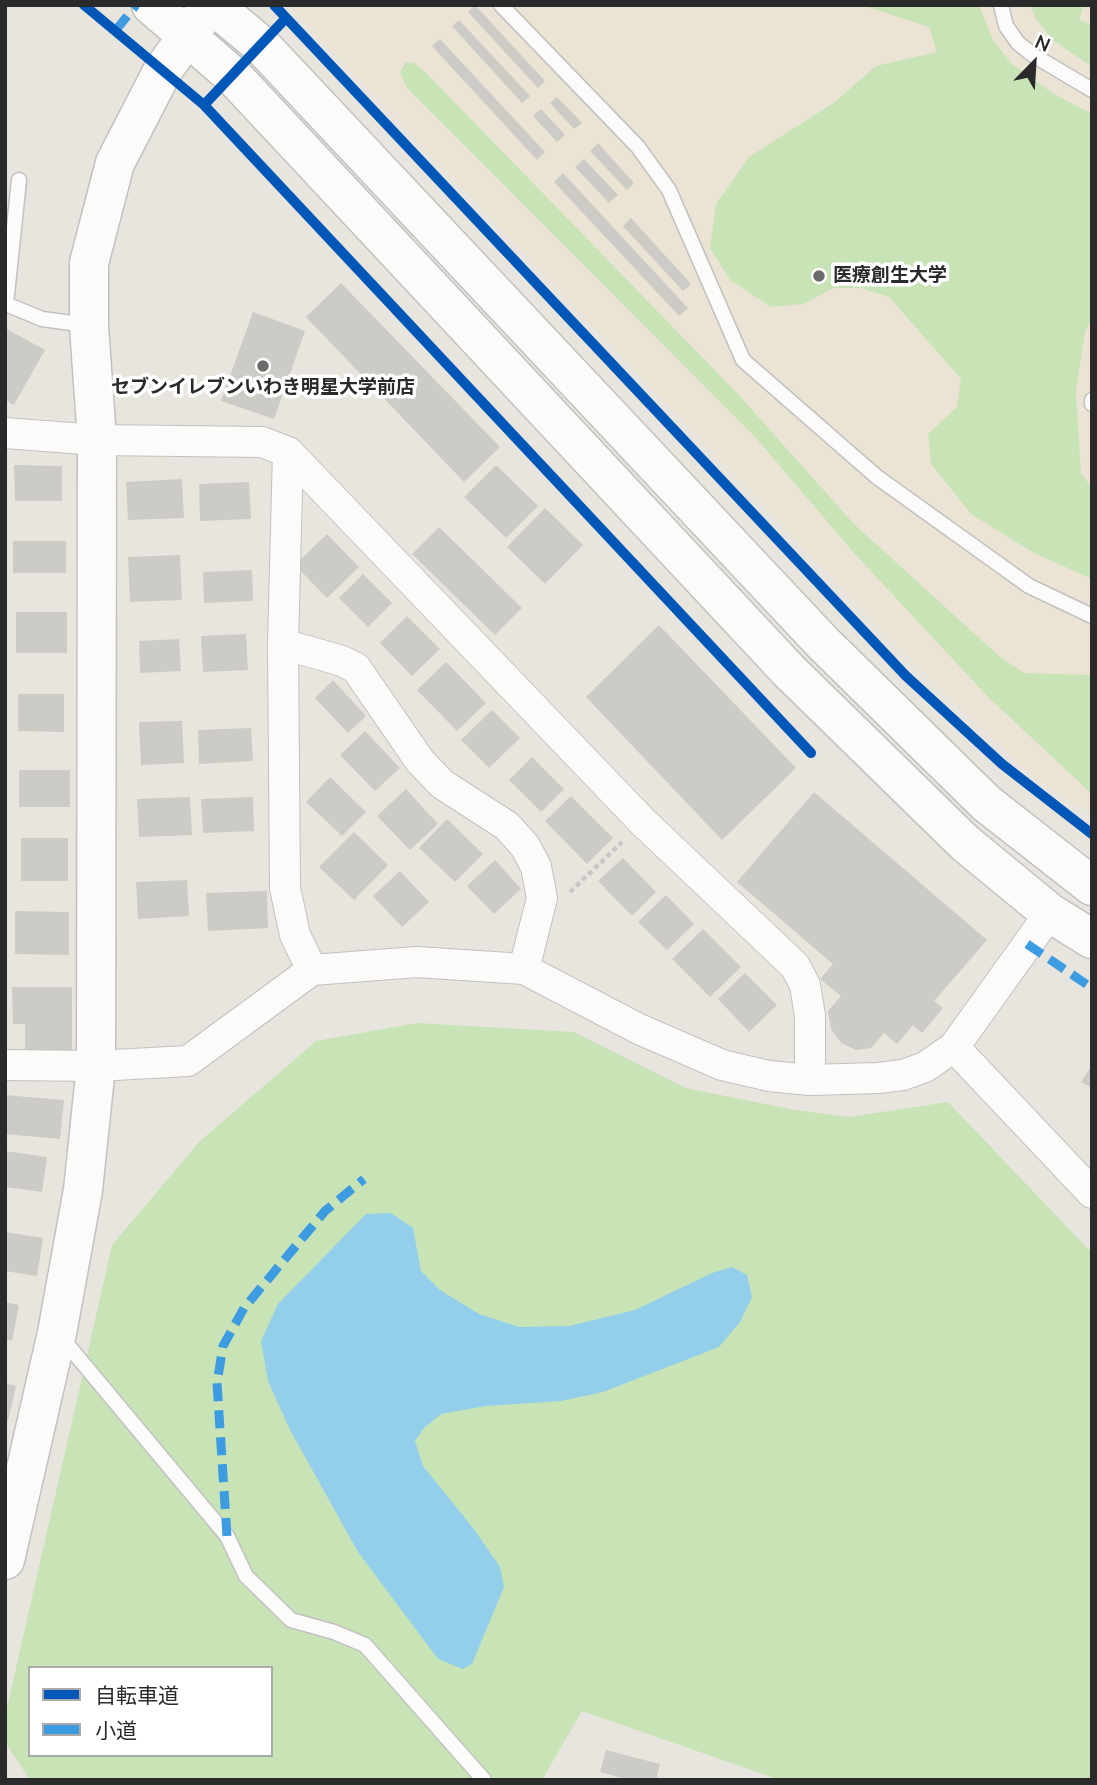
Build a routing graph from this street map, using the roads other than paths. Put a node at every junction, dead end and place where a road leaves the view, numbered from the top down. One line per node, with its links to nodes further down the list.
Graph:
1 (151, 5): 5 (street)
2 (212, 5): 5 (street); 14 (street)
3 (501, 5): 12 (lane)
4 (1000, 5): 6 (lane)
5 (188, 36): 8 (street); 15 (street)
6 (1092, 90)
7 (19, 180): 8 (lane)
8 (89, 326): 10 (street)
9 (5, 433): 10 (street)
10 (97, 440): 11 (street); 21 (street)
11 (288, 452): 13 (street); 22 (street)
12 (1092, 616)
13 (283, 645): 17 (street); 18 (street)
14 (1092, 886)
15 (1049, 913): 16 (street); 19 (street)
16 (1092, 939)
17 (312, 970): 18 (street); 21 (street)
18 (524, 970): 22 (street)
19 (954, 1047): 22 (street); 23 (street)
20 (5, 1065): 21 (street)
21 (96, 1066): 24 (street)
22 (810, 1080)
23 (1092, 1193)
24 (57, 1333): 25 (street); 26 (lane)
25 (5, 1557)
26 (484, 1780)

